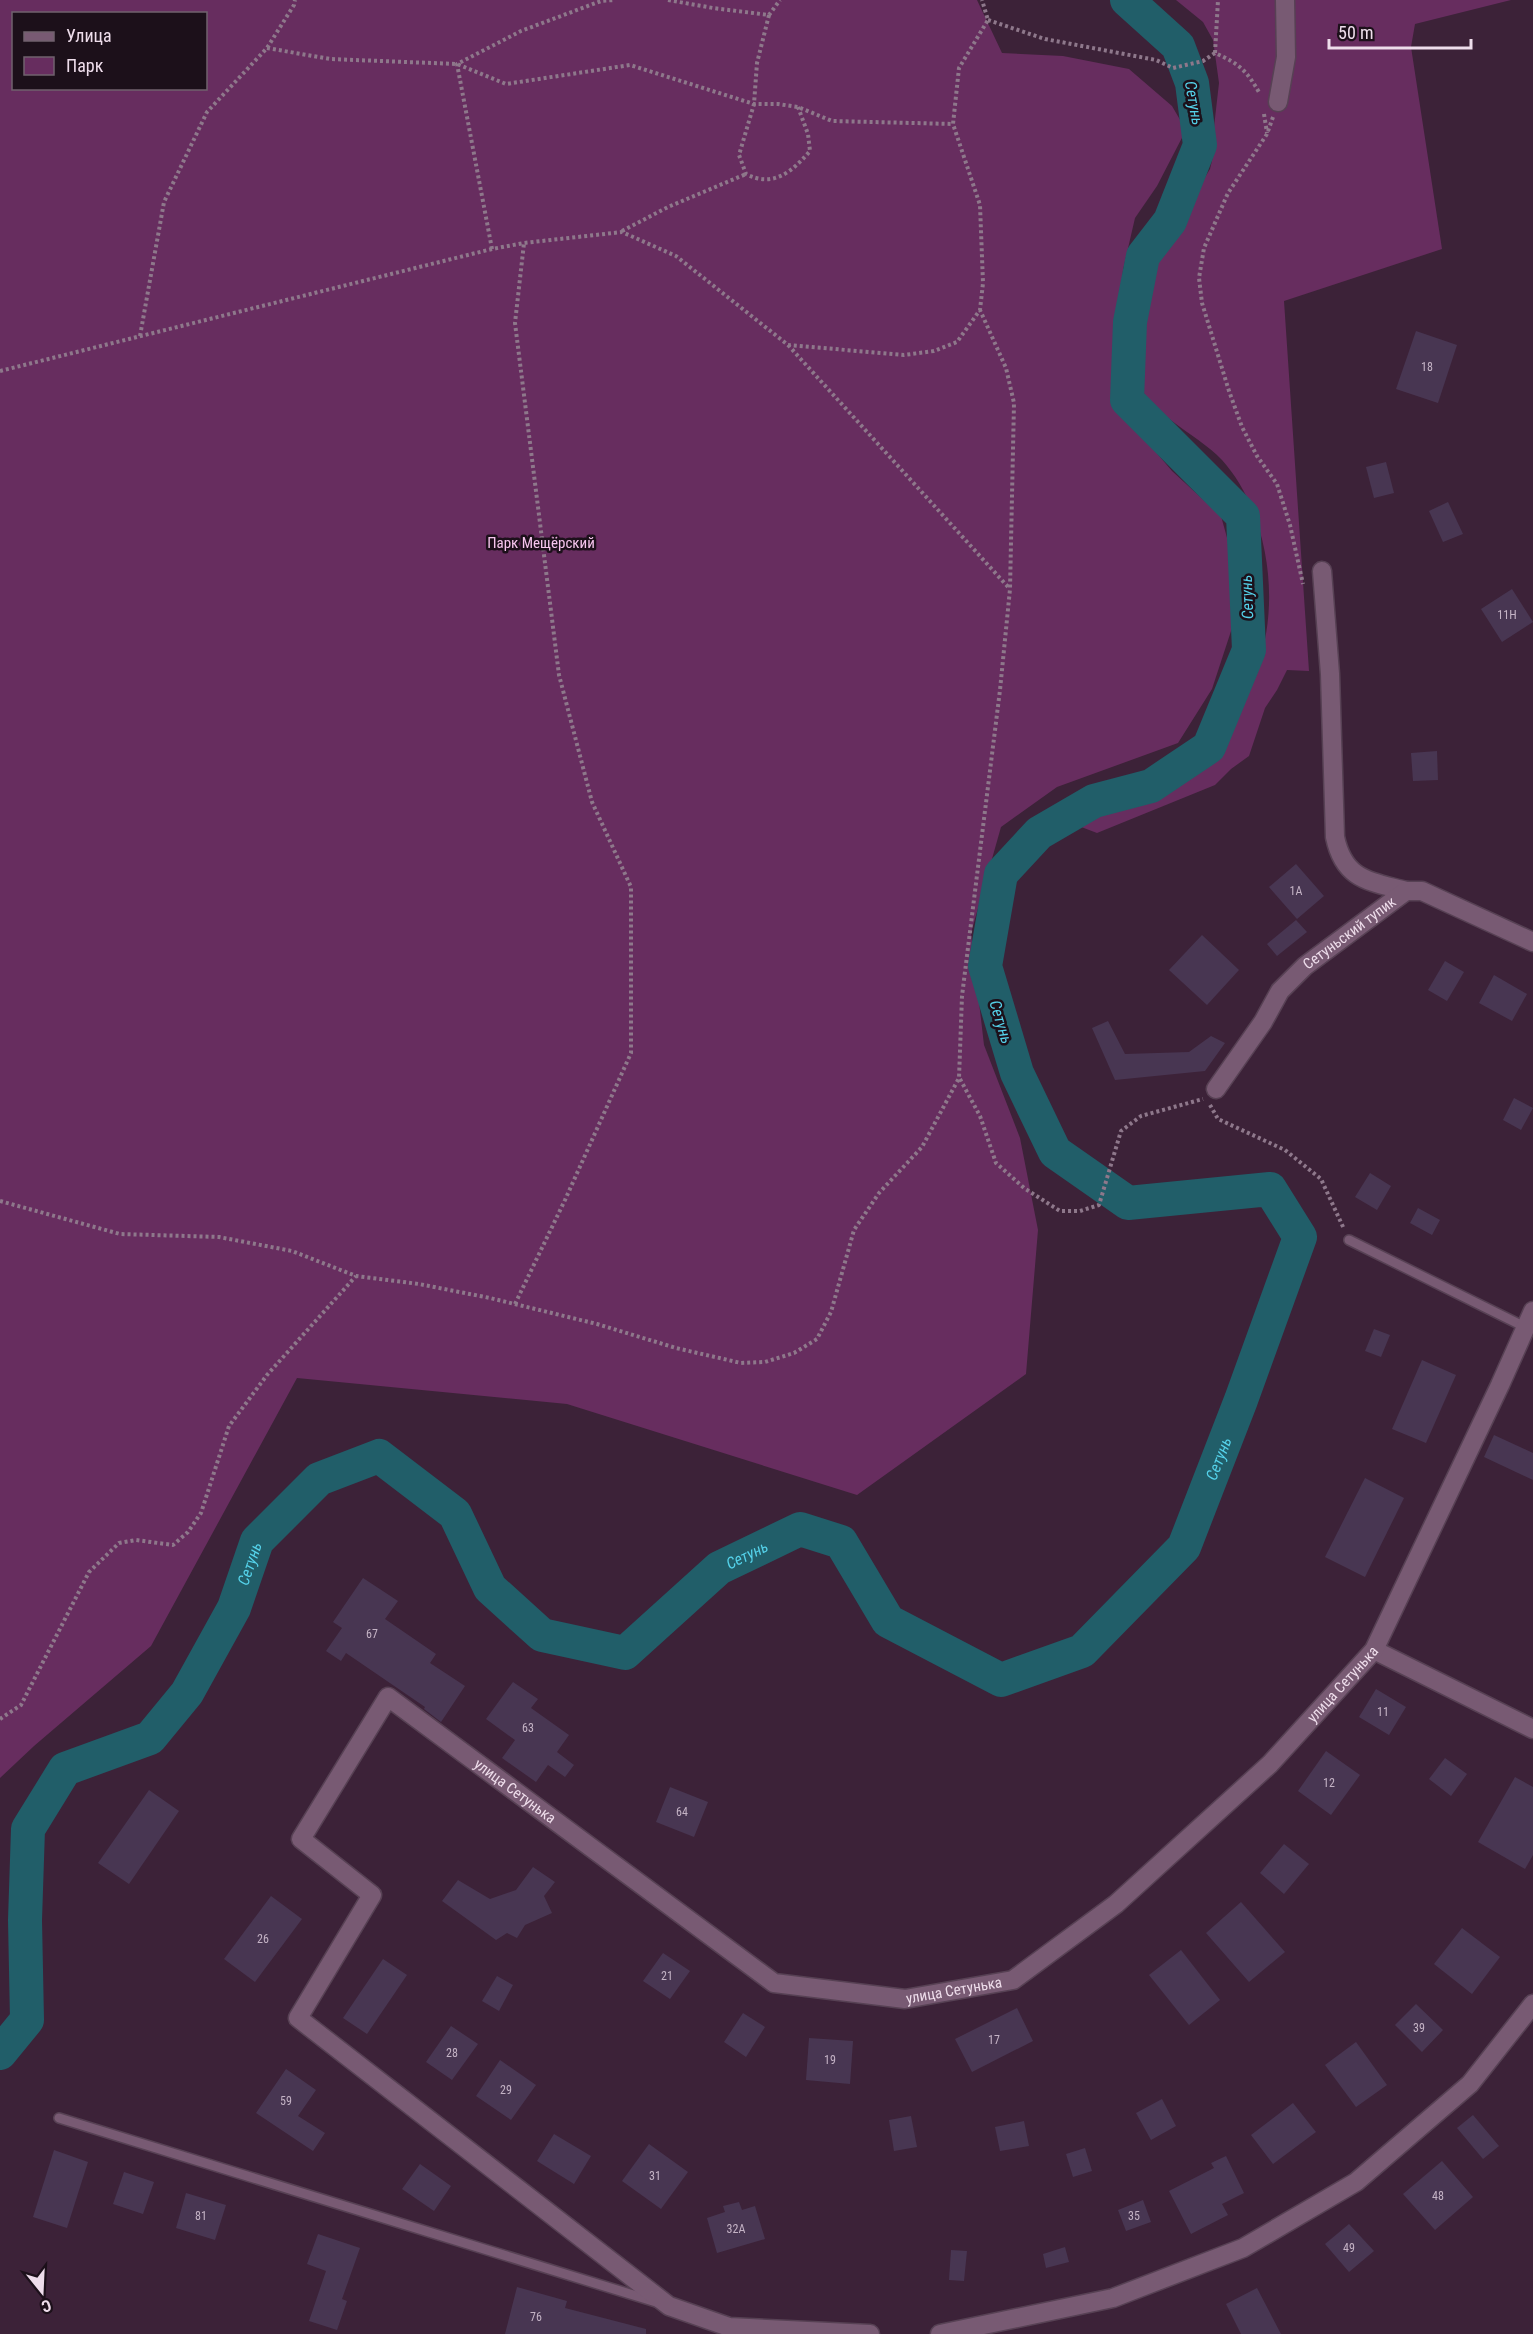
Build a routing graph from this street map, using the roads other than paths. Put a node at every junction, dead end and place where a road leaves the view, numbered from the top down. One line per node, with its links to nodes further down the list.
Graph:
1 (1285, 0): 2 (street)
2 (1278, 102)
3 (1322, 571): 4 (street)
4 (1406, 891): 5 (street, Сетуньский тупик); 6 (street, Сетуньский тупик)
5 (1533, 942)
6 (1216, 1089)
7 (1349, 1240): 8 (lane)
8 (1530, 1323): 9 (street)
9 (1374, 1650): 10 (street, улица Сетунька); 13 (street, улица Сетунька)
10 (1533, 1729)
11 (1533, 2004): 15 (street)
12 (58, 2118): 13 (lane)
13 (669, 2306): 14 (street, улица Сетунька)
14 (870, 2334)
15 (940, 2334)

